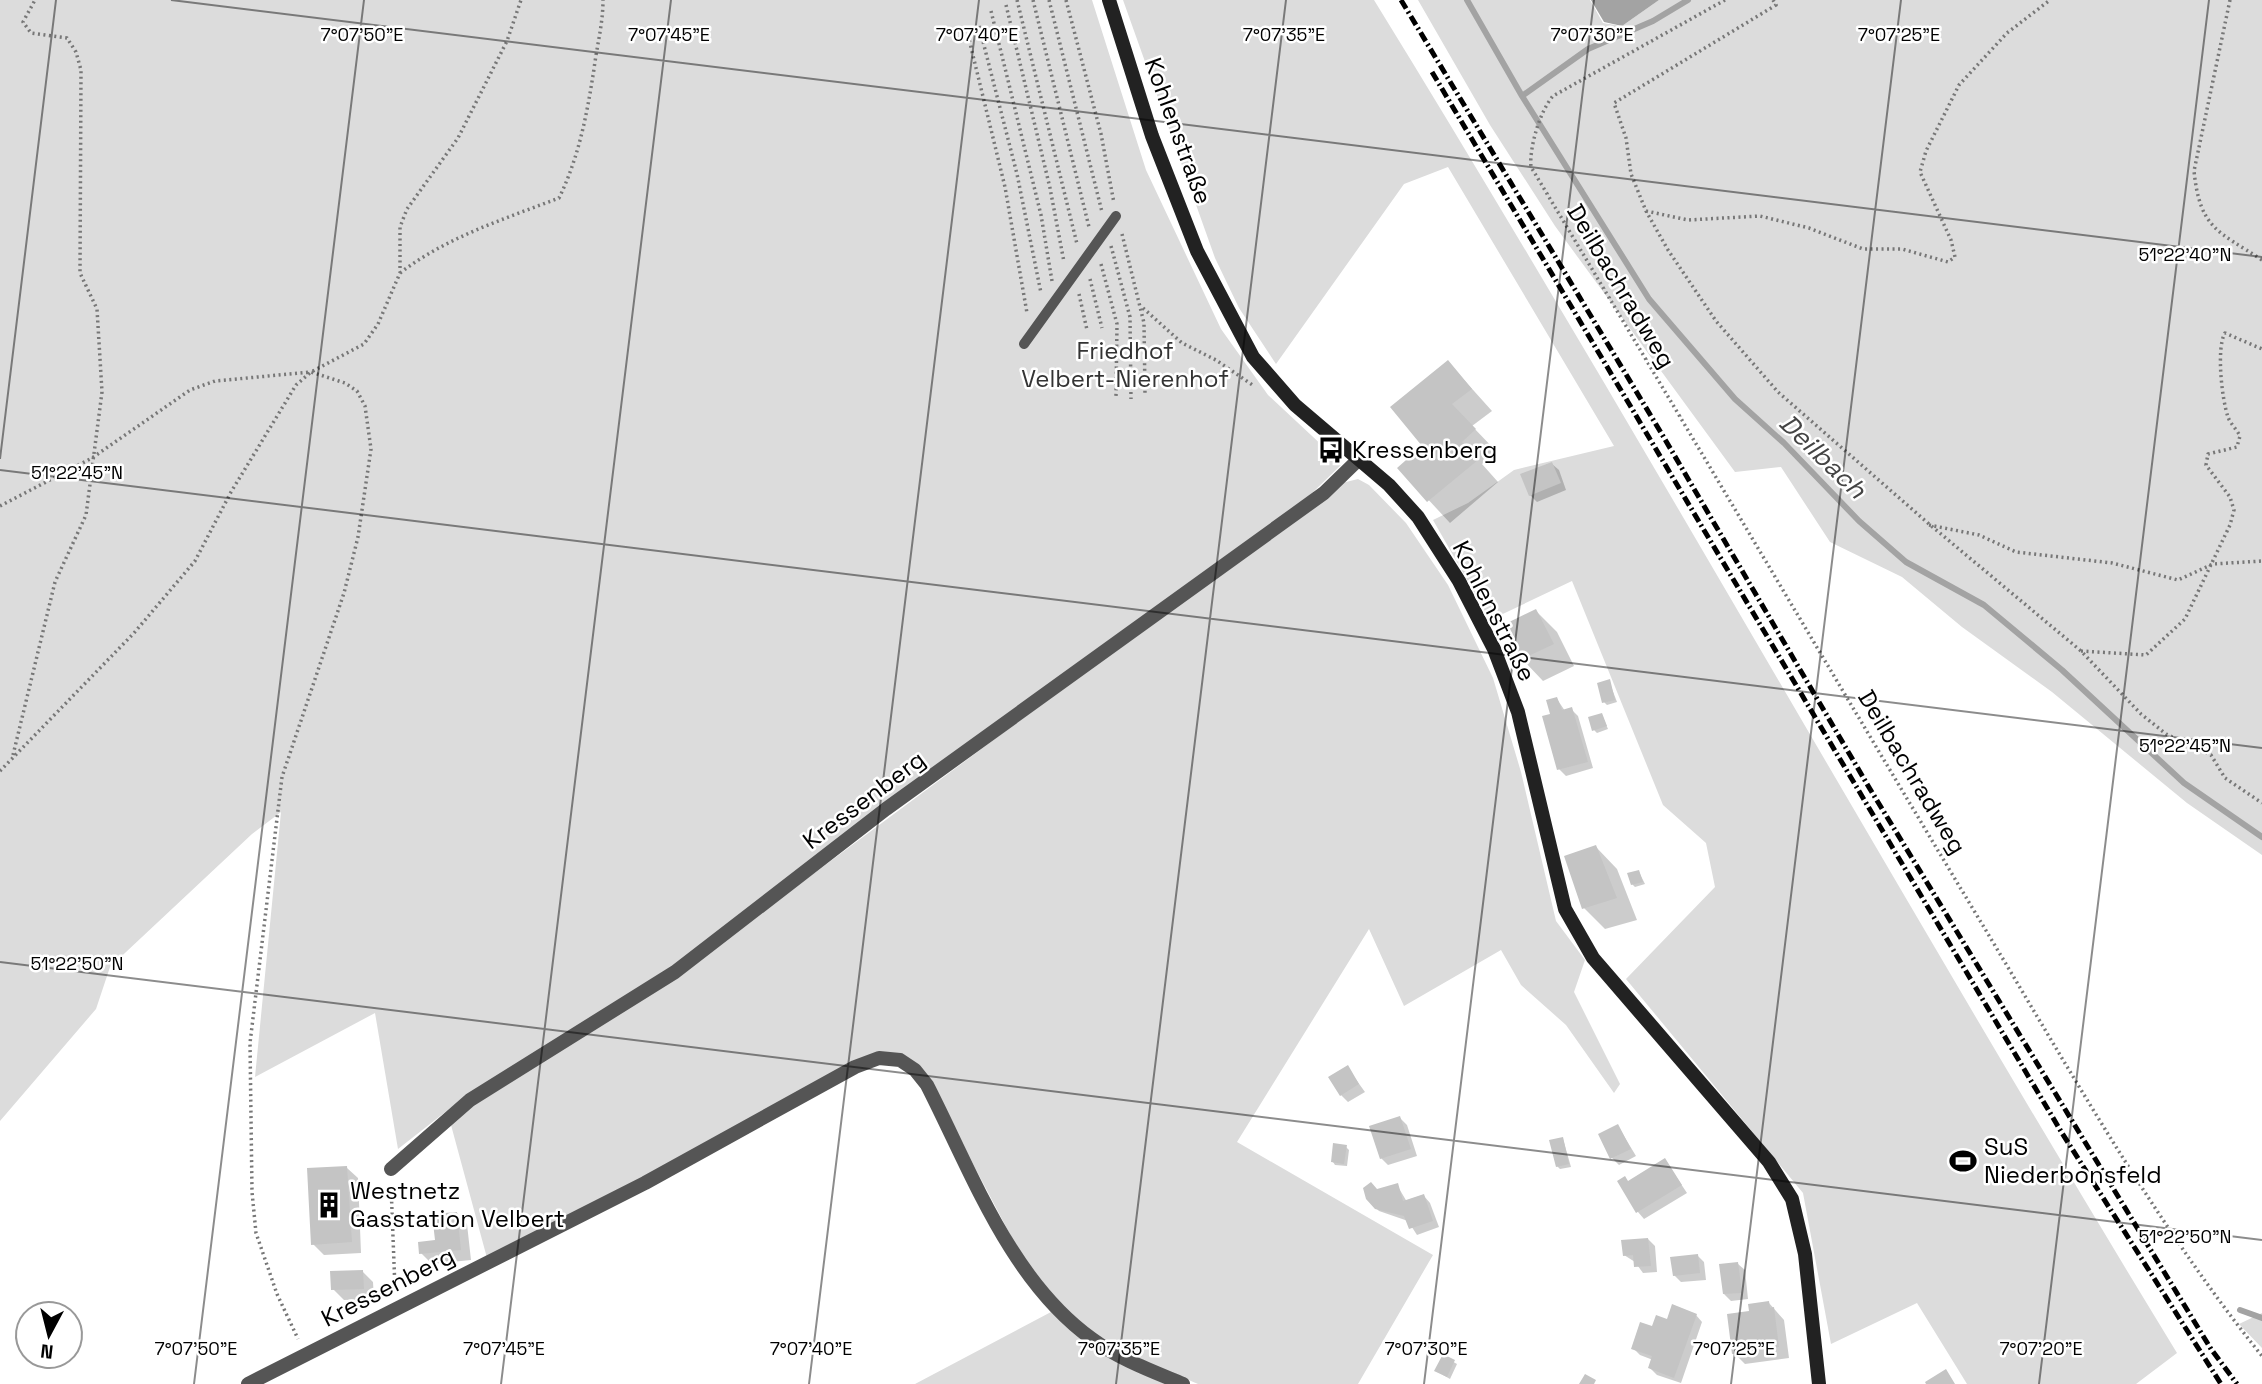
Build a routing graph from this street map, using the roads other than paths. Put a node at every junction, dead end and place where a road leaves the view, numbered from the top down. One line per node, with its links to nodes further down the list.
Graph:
1 (1110, 0): 4 (main road, Kohlenstraße)
2 (1116, 216): 3 (lane)
3 (1027, 340)
4 (1359, 459): 5 (street, Kressenberg); 8 (main road, Kohlenstraße)
5 (391, 1169)
6 (247, 1384): 7 (street, Kressenberg)
7 (1183, 1384)
8 (1819, 1384)

